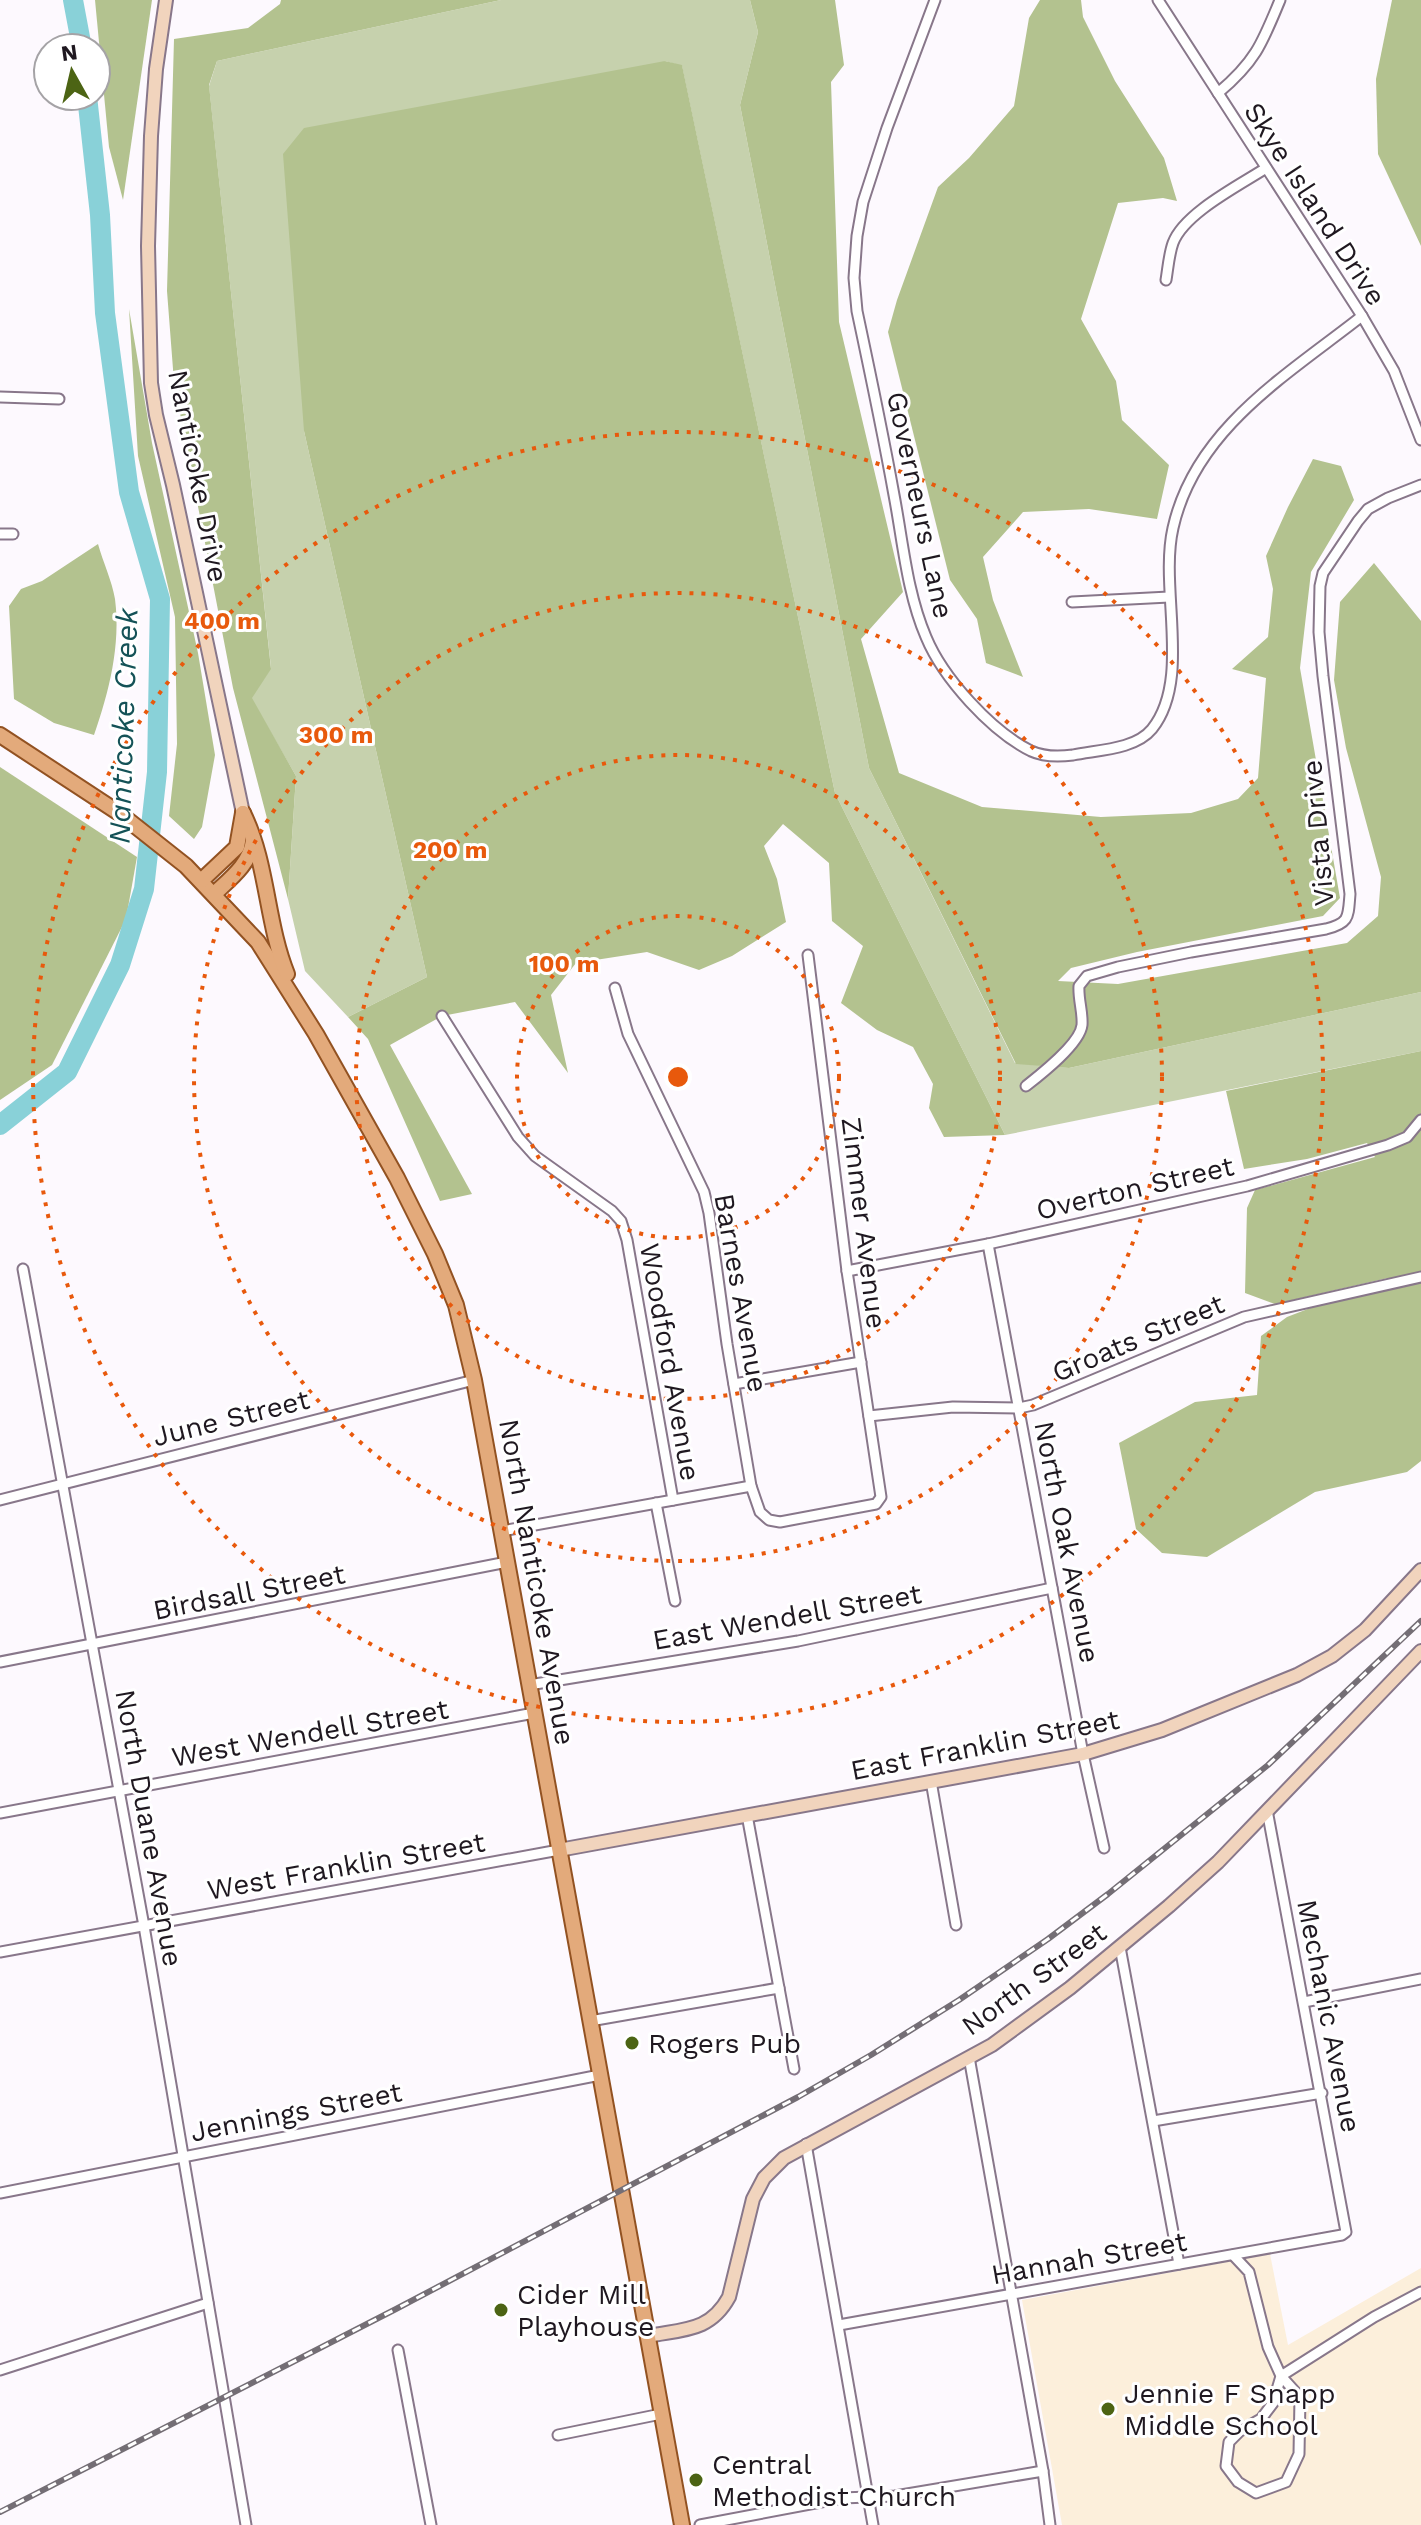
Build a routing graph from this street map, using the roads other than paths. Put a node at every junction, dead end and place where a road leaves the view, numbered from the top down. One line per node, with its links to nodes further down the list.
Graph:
1 (166, 0): 18 (street, Nanticoke Drive)
2 (935, 0): 15 (street, Governeurs Lane)
3 (1158, 0): 5 (street, Skye Island Drive)
4 (1280, 0): 5 (street)
5 (1218, 93): 6 (street, Skye Island Drive)
6 (1266, 168): 7 (street); 8 (street, Skye Island Drive)
7 (1166, 280)
8 (1362, 316): 11 (street, Skye Island Drive); 15 (street, Governeurs Lane)
9 (0, 397): 10 (street)
10 (59, 399)
11 (1421, 440)
12 (1421, 485): 26 (street, Vista Drive)
13 (0, 534): 14 (street)
14 (13, 534)
15 (1169, 597): 16 (street)
16 (1072, 602)
17 (0, 735): 20 (main road)
18 (243, 813): 19 (main road); 20 (main road)
19 (253, 835): 21 (main road); 24 (main road)
20 (202, 880): 21 (main road)
21 (214, 894): 24 (main road)
22 (808, 955): 30 (street, Zimmer Avenue)
23 (615, 988): 34 (street, Barnes Avenue)
24 (301, 1008): 33 (main road, North Nanticoke Avenue)
25 (442, 1016): 40 (street, Woodford Avenue)
26 (1026, 1086)
27 (1421, 1120): 28 (street, Overton Street)
28 (988, 1244): 30 (street, Overton Street); 35 (street, North Oak Avenue)
29 (23, 1269): 37 (street, North Duane Avenue)
30 (847, 1271): 32 (street, Zimmer Avenue)
31 (1421, 1277): 35 (street, Groats Street)
32 (861, 1362): 34 (street); 36 (street, Zimmer Avenue)
33 (474, 1380): 37 (street, June Street); 43 (main road, North Nanticoke Avenue)
34 (734, 1384): 38 (street, Barnes Avenue)
35 (1019, 1408): 36 (street, Groats Street); 46 (street, North Oak Avenue)
36 (869, 1416): 42 (street, Zimmer Avenue)
37 (64, 1483): 39 (street, June Street); 48 (street, North Duane Avenue)
38 (751, 1486): 40 (street); 42 (street, Barnes Avenue)
39 (0, 1500)
40 (673, 1500): 41 (street)
41 (656, 1503): 43 (street); 47 (street)
42 (769, 1520)
43 (502, 1531): 44 (main road, North Nanticoke Avenue)
44 (507, 1562): 48 (street, Birdsall Street); 51 (main road, North Nanticoke Avenue)
45 (1421, 1570): 53 (street, East Franklin Street)
46 (1052, 1588): 51 (street, East Wendell Street); 53 (street, North Oak Avenue)
47 (675, 1601)
48 (93, 1645): 50 (street, Birdsall Street); 55 (street, North Duane Avenue)
49 (1421, 1651): 56 (street, North Street)
50 (0, 1662)
51 (529, 1685): 52 (main road, North Nanticoke Avenue)
52 (534, 1713): 55 (street, West Wendell Street); 60 (main road, North Nanticoke Avenue)
53 (1083, 1754): 54 (street, East Franklin Street); 59 (street, North Oak Avenue)
54 (931, 1781): 58 (street, East Franklin Street); 61 (street)
55 (120, 1790): 57 (street, West Wendell Street); 62 (street, North Duane Avenue)
56 (1267, 1810): 63 (street, North Street); 67 (street, Mechanic Avenue)
57 (0, 1813)
58 (747, 1815): 60 (street, East Franklin Street); 66 (street)
59 (1104, 1848)
60 (559, 1850): 62 (street, West Franklin Street); 68 (main road, North Nanticoke Avenue)
61 (956, 1925)
62 (144, 1926): 64 (street, West Franklin Street); 75 (street, North Duane Avenue)
63 (1120, 1947): 69 (street, North Street); 73 (street)
64 (0, 1952)
65 (1421, 1979): 67 (street)
66 (779, 1988): 68 (street); 70 (street)
67 (1304, 2002): 72 (street, Mechanic Avenue)
68 (590, 2021): 71 (main road, North Nanticoke Avenue)
69 (969, 2057): 74 (street, North Street); 81 (street)
70 (794, 2069)
71 (600, 2075): 75 (street, Jennings Street); 84 (main road, North Nanticoke Avenue)
72 (1322, 2093): 73 (street); 77 (street, Mechanic Avenue)
73 (1153, 2121): 79 (street)
74 (806, 2144): 83 (street); 84 (street, North Street)
75 (184, 2157): 76 (street, Jennings Street); 82 (street, North Duane Avenue)
76 (0, 2193)
77 (1346, 2232): 78 (street, Hannah Street)
78 (1233, 2255): 79 (street, Hannah Street); 87 (street)
79 (1179, 2264): 81 (street, Hannah Street)
80 (1421, 2292): 87 (street)
81 (1012, 2294): 83 (street, Hannah Street); 90 (street)
82 (208, 2303): 86 (street); 92 (street, North Duane Avenue)
83 (839, 2325): 91 (street)
84 (648, 2336): 88 (main road, North Nanticoke Avenue)
85 (398, 2350): 93 (street)
86 (0, 2370)
87 (1281, 2376): 87 (street)
88 (661, 2414): 89 (street); 94 (main road, North Nanticoke Avenue)
89 (558, 2435)
90 (1043, 2471): 91 (street); 97 (street)
91 (868, 2498): 95 (street); 96 (street)
92 (246, 2525)
93 (431, 2525)
94 (682, 2525)
95 (700, 2525)
96 (873, 2525)
97 (1050, 2525)

